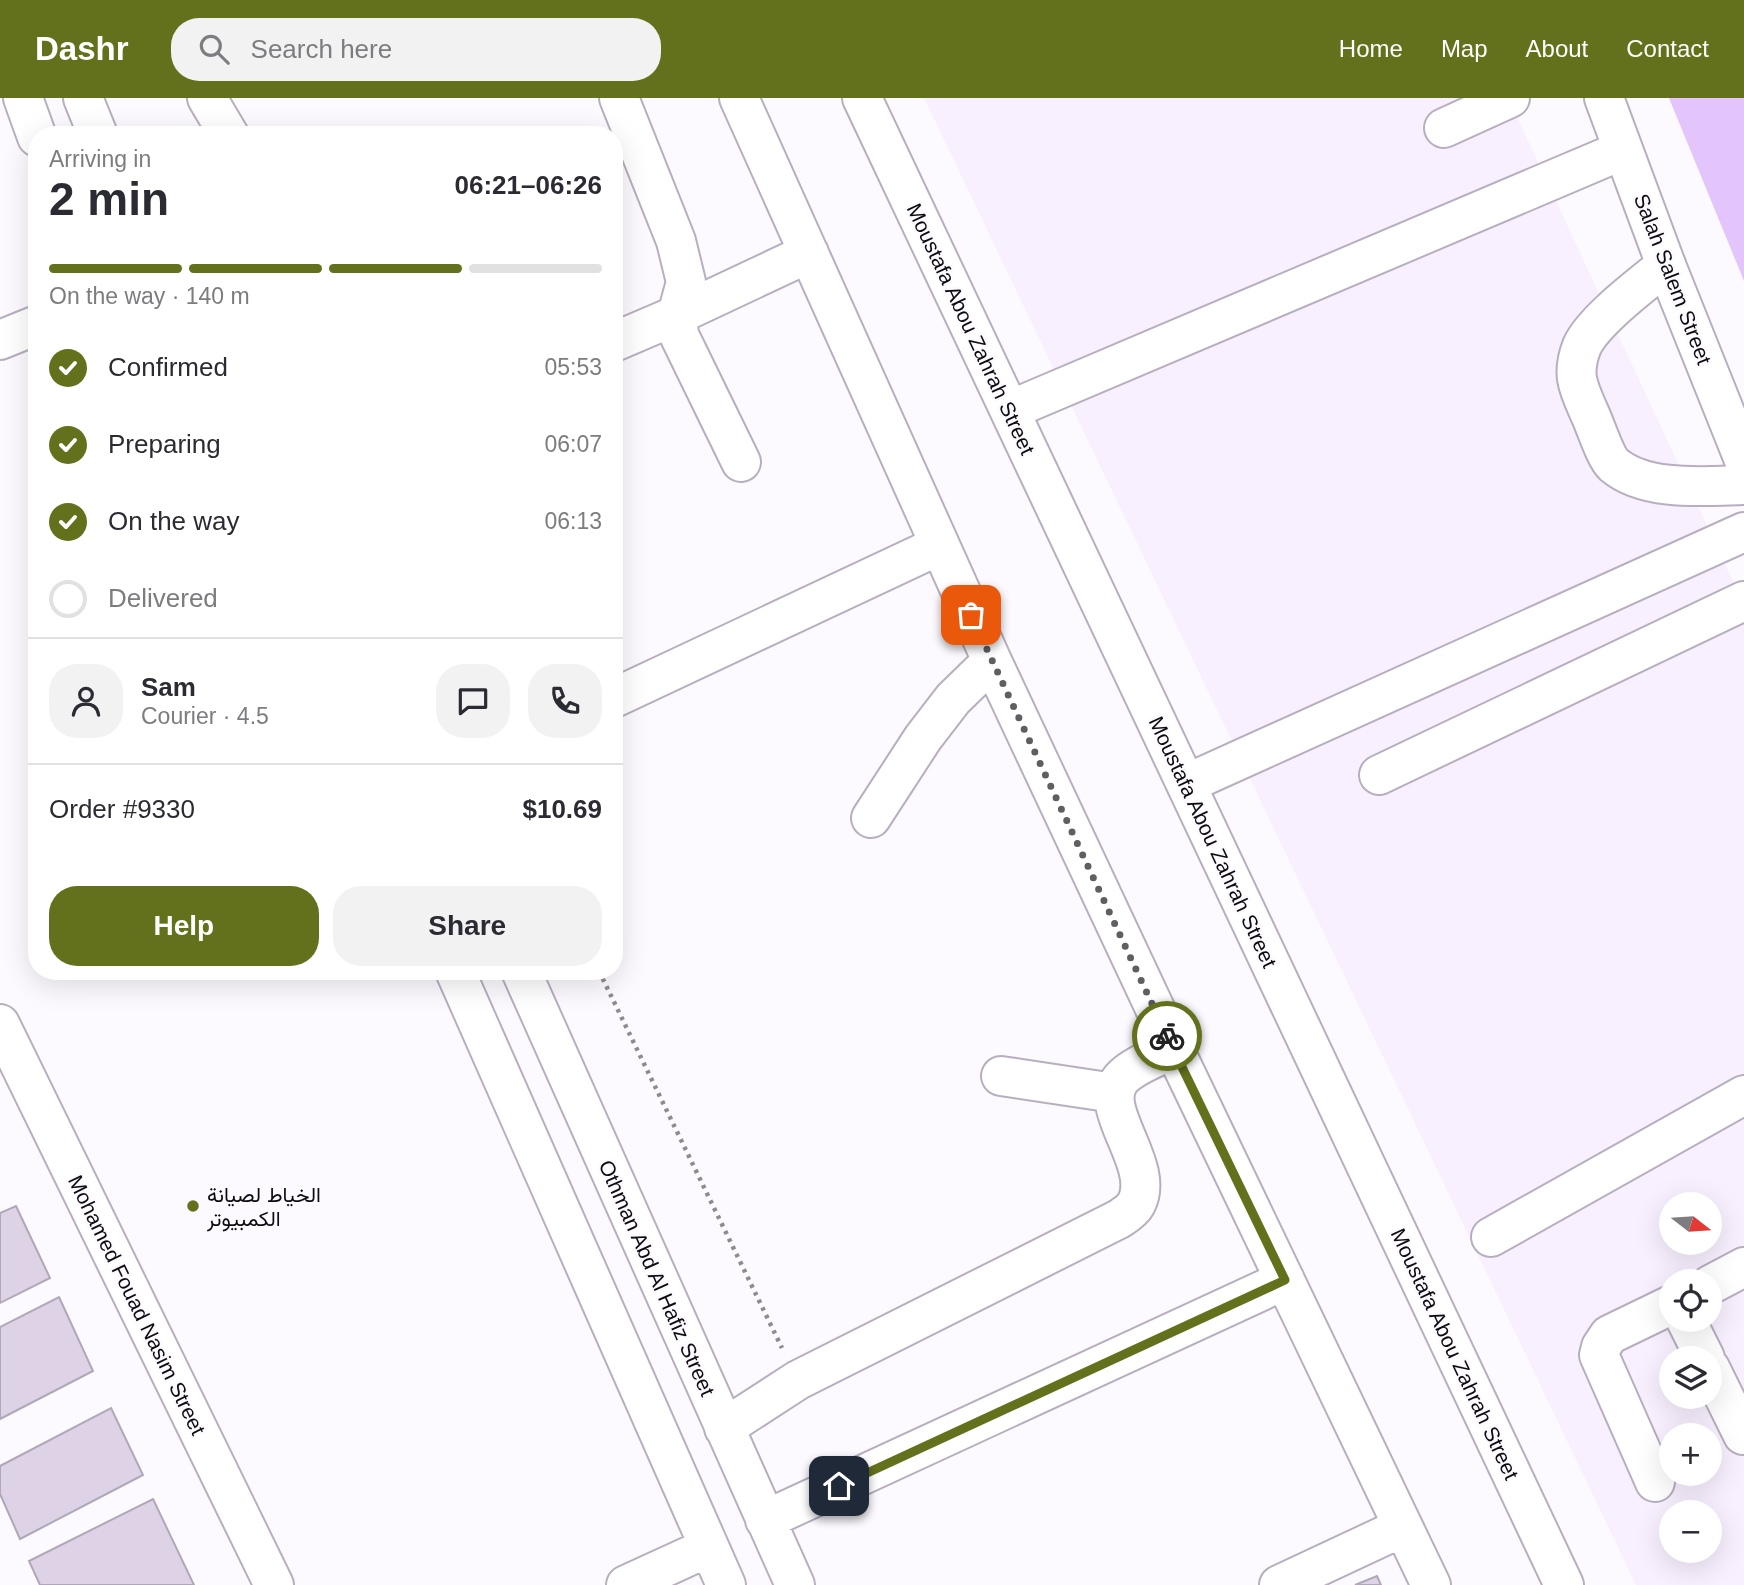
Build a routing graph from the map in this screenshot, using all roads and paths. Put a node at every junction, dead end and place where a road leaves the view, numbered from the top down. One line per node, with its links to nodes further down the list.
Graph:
1 (23, 98): 9 (main road)
2 (83, 98): 10 (main road)
3 (207, 98): 11 (main road)
4 (619, 98): 12 (main road)
5 (739, 98): 17 (main road)
6 (862, 98): 24 (main road, Moustafa Abou Zahrah Street)
7 (1510, 98): 13 (main road)
8 (1604, 98): 15 (main road, Salah Salem Street)
9 (33, 126)
10 (95, 126)
11 (224, 126)
12 (623, 126)
13 (1444, 128)
14 (623, 129): 16 (main road)
15 (1623, 150): 18 (main road, Salah Salem Street); 24 (main road)
16 (627, 160): 19 (main road)
17 (809, 253): 19 (main road); 29 (main road)
18 (1666, 265): 25 (main road, Salah Salem Street); 27 (main road)
19 (677, 315): 22 (main road); 26 (main road)
20 (1273, 326): 24 (main road)
21 (28, 329): 23 (main road)
22 (623, 338)
23 (0, 340)
24 (1016, 422): 34 (main road, Moustafa Abou Zahrah Street)
25 (1744, 460)
26 (741, 462)
27 (1744, 485)
28 (1744, 532): 34 (main road)
29 (940, 545): 31 (main road); 32 (main road)
30 (1744, 601): 33 (main road)
31 (992, 661): 35 (main road); 40 (main road)
32 (623, 694)
33 (1379, 775)
34 (1186, 784): 63 (main road, Moustafa Abou Zahrah Street)
35 (871, 818)
36 (459, 980): 56 (main road)
37 (525, 980): 51 (main road, Othman Abd Al Hafiz Street)
38 (603, 980): 49 (path)
39 (0, 1024): 57 (main road, Mohamed Fouad Nasim Street)
40 (1174, 1049): 42 (main road); 47 (main road)
41 (1001, 1076): 42 (main road)
42 (1115, 1093): 49 (main road)
43 (1744, 1095): 44 (main road)
44 (1491, 1237)
45 (1744, 1267): 46 (main road)
46 (1722, 1279)
47 (1285, 1280): 54 (main road); 55 (main road)
48 (1659, 1311): 53 (main road)
49 (798, 1380): 51 (main road)
50 (1722, 1392): 52 (main road)
51 (724, 1428): 54 (main road, Othman Abd Al Hafiz Street)
52 (1743, 1435)
53 (1655, 1482)
54 (765, 1520): 60 (main road, Othman Abd Al Hafiz Street)
55 (1403, 1527): 61 (main road); 62 (main road)
56 (709, 1547): 58 (main road); 59 (main road)
57 (274, 1585)
58 (626, 1585)
59 (726, 1585)
60 (794, 1585)
61 (1279, 1585)
62 (1431, 1585)
63 (1564, 1585)

